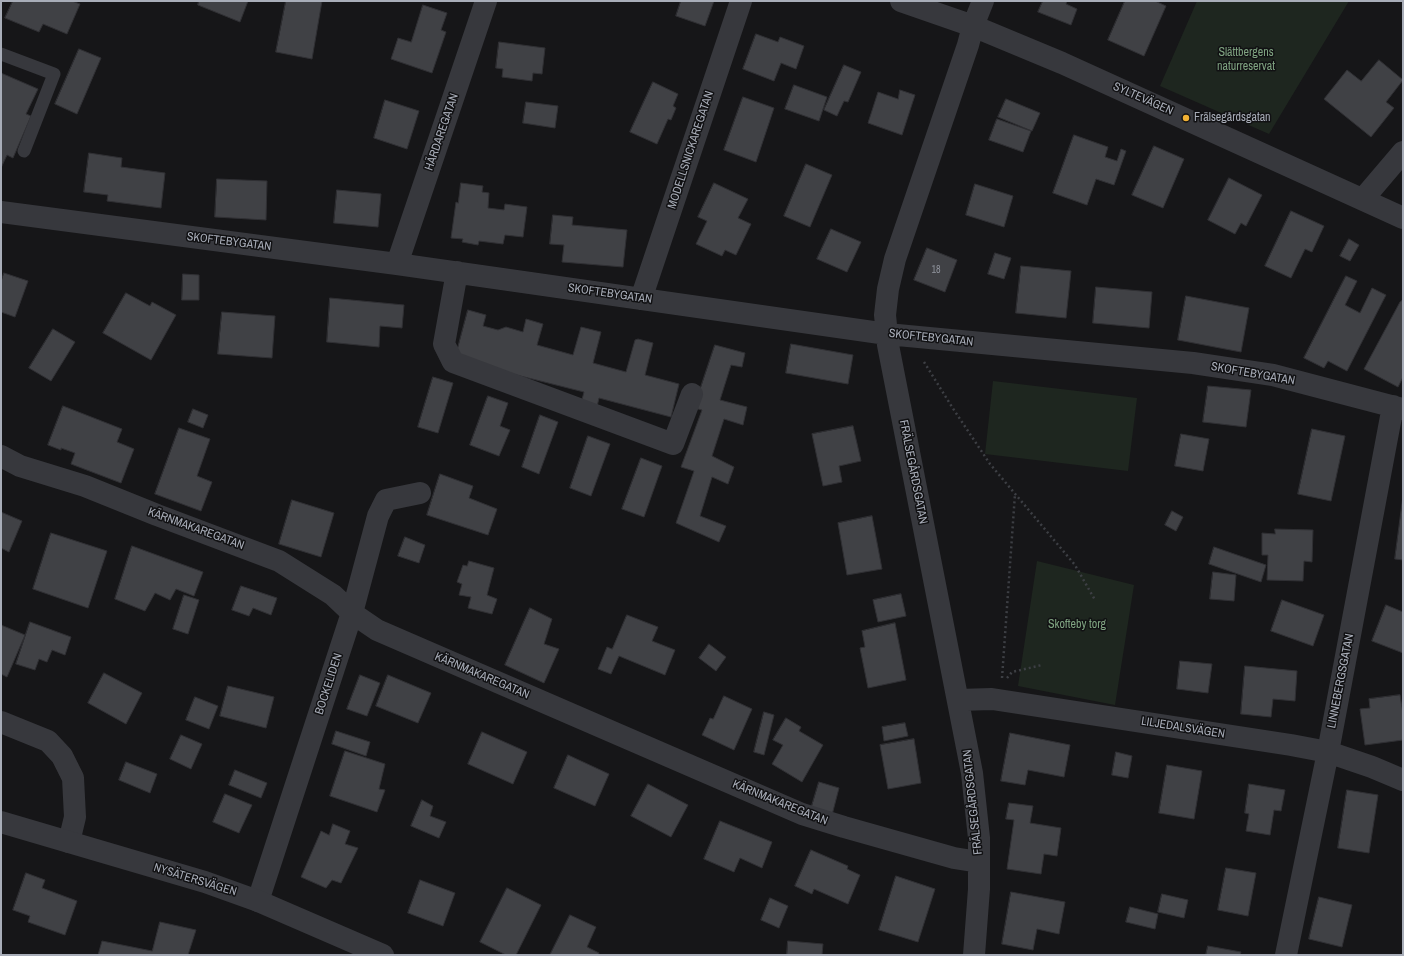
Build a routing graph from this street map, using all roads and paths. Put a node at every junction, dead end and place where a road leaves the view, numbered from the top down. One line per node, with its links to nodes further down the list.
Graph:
1 (486, 1): 12 (street, HÄRDAREGATAN)
2 (741, 1): 14 (street, MODELLSNICKAREGATAN)
3 (901, 1): 5 (street, SYLTEVÄGEN)
4 (983, 1): 5 (street, FRÄLSEGÅRDSGATAN)
5 (973, 26): 9 (street, SYLTEVÄGEN); 15 (street, FRÄLSEGÅRDSGATAN)
6 (1, 54): 7 (lane)
7 (24, 151)
8 (1403, 152): 9 (street)
9 (1363, 199): 11 (street, SYLTEVÄGEN)
10 (1, 212): 12 (street, SKOFTEBYGATAN)
11 (1403, 218)
12 (397, 264): 13 (street, SKOFTEBYGATAN)
13 (457, 272): 14 (street, SKOFTEBYGATAN); 17 (street)
14 (641, 299): 15 (street, SKOFTEBYGATAN)
15 (887, 334): 18 (street, SKOFTEBYGATAN); 27 (street, FRÄLSEGÅRDSGATAN)
16 (922, 358): 21 (path)
17 (692, 394)
18 (1398, 407): 29 (street, LINNEBERGSGATAN)
19 (1, 456): 23 (street, KÄRNMAKAREGATAN)
20 (420, 493): 23 (street, BOCKELIDEN)
21 (1015, 494): 22 (path); 26 (path)
22 (1095, 600)
23 (352, 613): 33 (street, KÄRNMAKAREGATAN); 34 (street, BOCKELIDEN)
24 (1042, 665): 25 (path)
25 (1005, 681)
26 (1001, 685)
27 (958, 700): 29 (street, LILJEDALSVÄGEN); 33 (street, FRÄLSEGÅRDSGATAN)
28 (1, 722): 32 (street)
29 (1328, 752): 30 (street, LILJEDALSVÄGEN); 37 (street, LINNEBERGSGATAN)
30 (1403, 780)
31 (1, 822): 32 (street, NYSÄTERSVÄGEN)
32 (69, 842): 34 (street, NYSÄTERSVÄGEN)
33 (979, 862): 36 (street, FRÄLSEGÅRDSGATAN)
34 (258, 900): 35 (street, NYSÄTERSVÄGEN)
35 (383, 955)
36 (974, 955)
37 (1286, 955)

